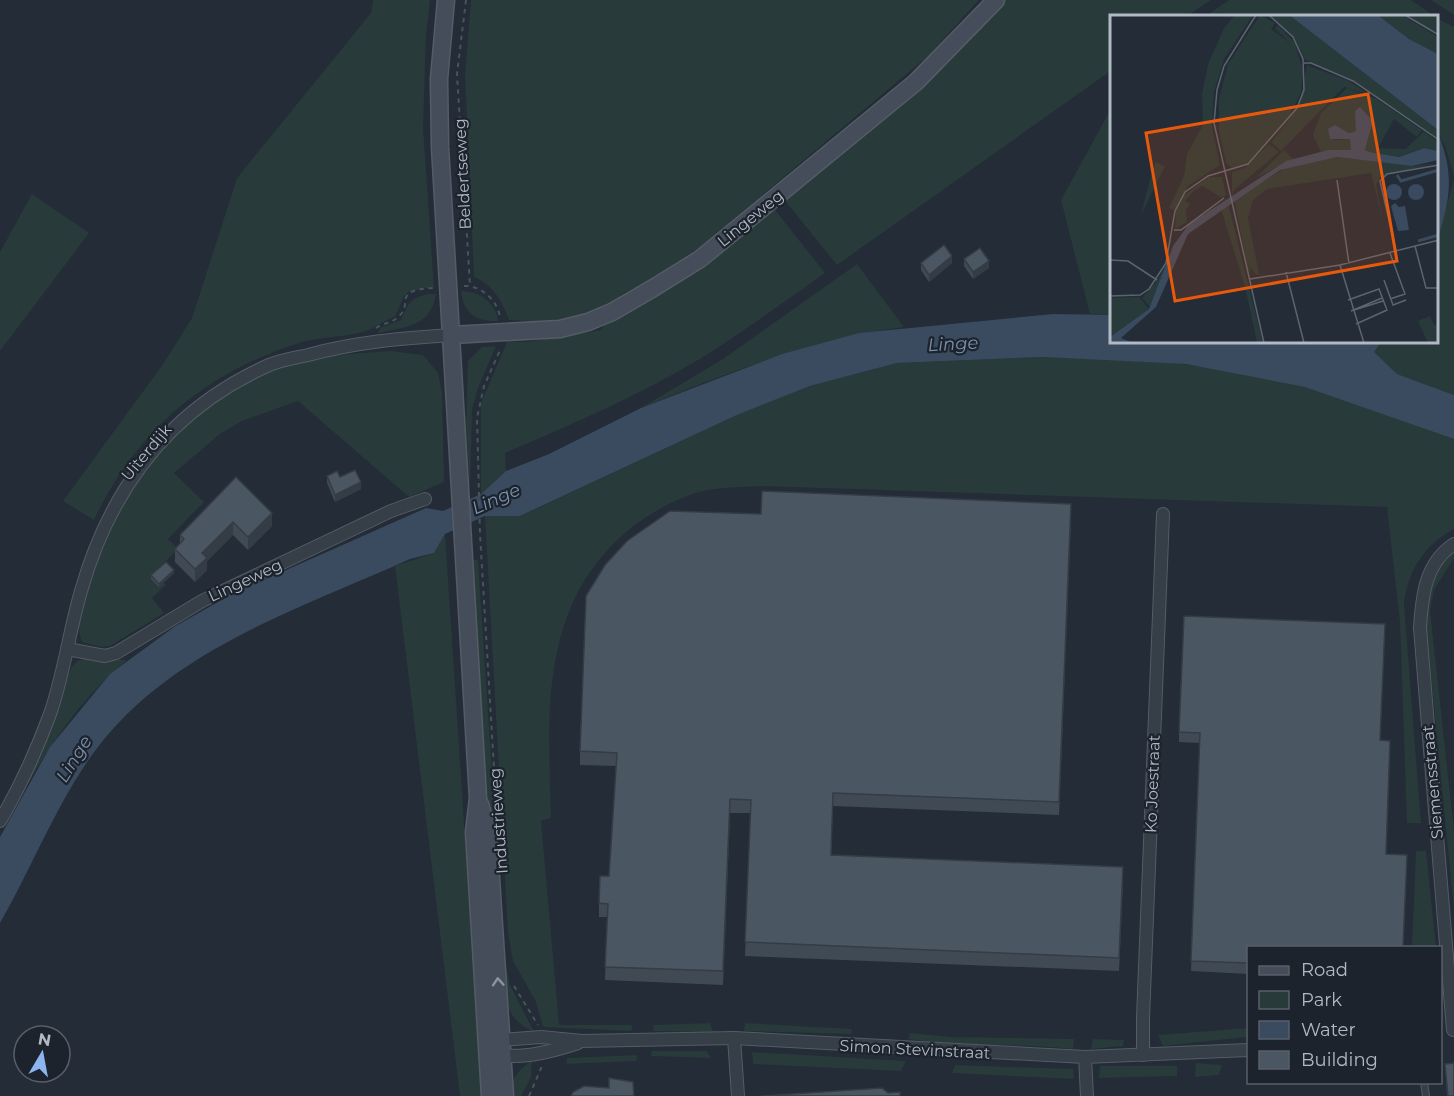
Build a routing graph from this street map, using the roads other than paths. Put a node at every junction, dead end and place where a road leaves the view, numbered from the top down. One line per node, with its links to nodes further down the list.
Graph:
1 (446, 0): 3 (main road, Beldertseweg)
2 (996, 0): 3 (main road, Lingeweg)
3 (452, 335): 7 (street, Uiterdijk); 13 (main road, Industrieweg)
4 (425, 499): 7 (street, Lingeweg)
5 (1163, 514): 15 (street, Ko Joestraat)
6 (1454, 544): 9 (street, Siemensstraat)
7 (68, 649): 8 (street, Uiterdijk)
8 (0, 821)
9 (1449, 939): 10 (street, Siemensstraat)
10 (1449, 1031)
11 (734, 1038): 12 (street, Simon Stevinstraat); 16 (street, Simon Stevinstraat); 19 (street)
12 (582, 1041): 13 (street, Simon Stevinstraat); 13 (street, Simon Stevinstraat)
13 (497, 1049): 17 (main road, Industrieweg); 18 (main road, Industrieweg)
14 (1247, 1050): 15 (street, Simon Stevinstraat)
15 (1143, 1055): 16 (street, Simon Stevinstraat)
16 (1085, 1057): 20 (street)
17 (490, 1096)
18 (505, 1096)
19 (738, 1096)
20 (1087, 1096)

